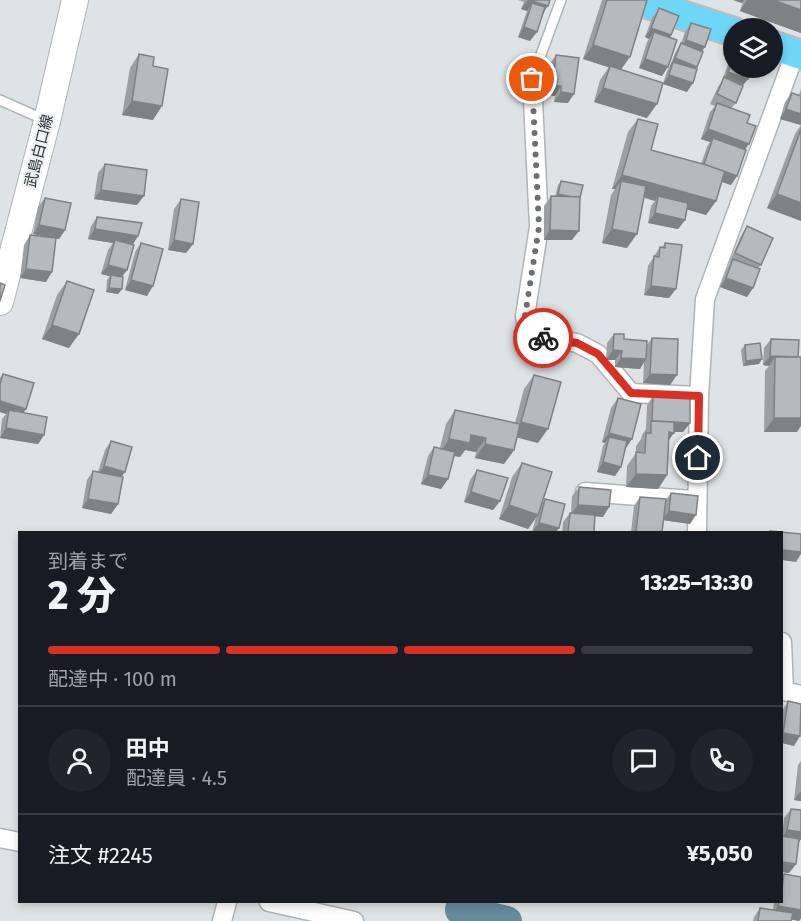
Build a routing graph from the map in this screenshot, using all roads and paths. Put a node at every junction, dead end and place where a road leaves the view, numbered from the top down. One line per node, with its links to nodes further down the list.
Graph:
1 (75, 0): 8 (main road, 武島白口線)
2 (561, 0): 6 (lane)
3 (636, 0): 4 (main road)
4 (723, 28)
5 (790, 51): 10 (street)
6 (532, 79): 10 (street)
7 (0, 100): 8 (lane)
8 (47, 121): 9 (main road, 武島白口線)
9 (0, 302)
10 (699, 396): 12 (street)
11 (582, 492): 12 (street)
12 (697, 500): 13 (street)
13 (697, 531)
14 (783, 666): 15 (street)
15 (801, 695)
16 (0, 838): 17 (street)
17 (18, 842)
18 (227, 903): 20 (street)
19 (273, 903): 21 (street)
20 (222, 921)
21 (354, 921)

